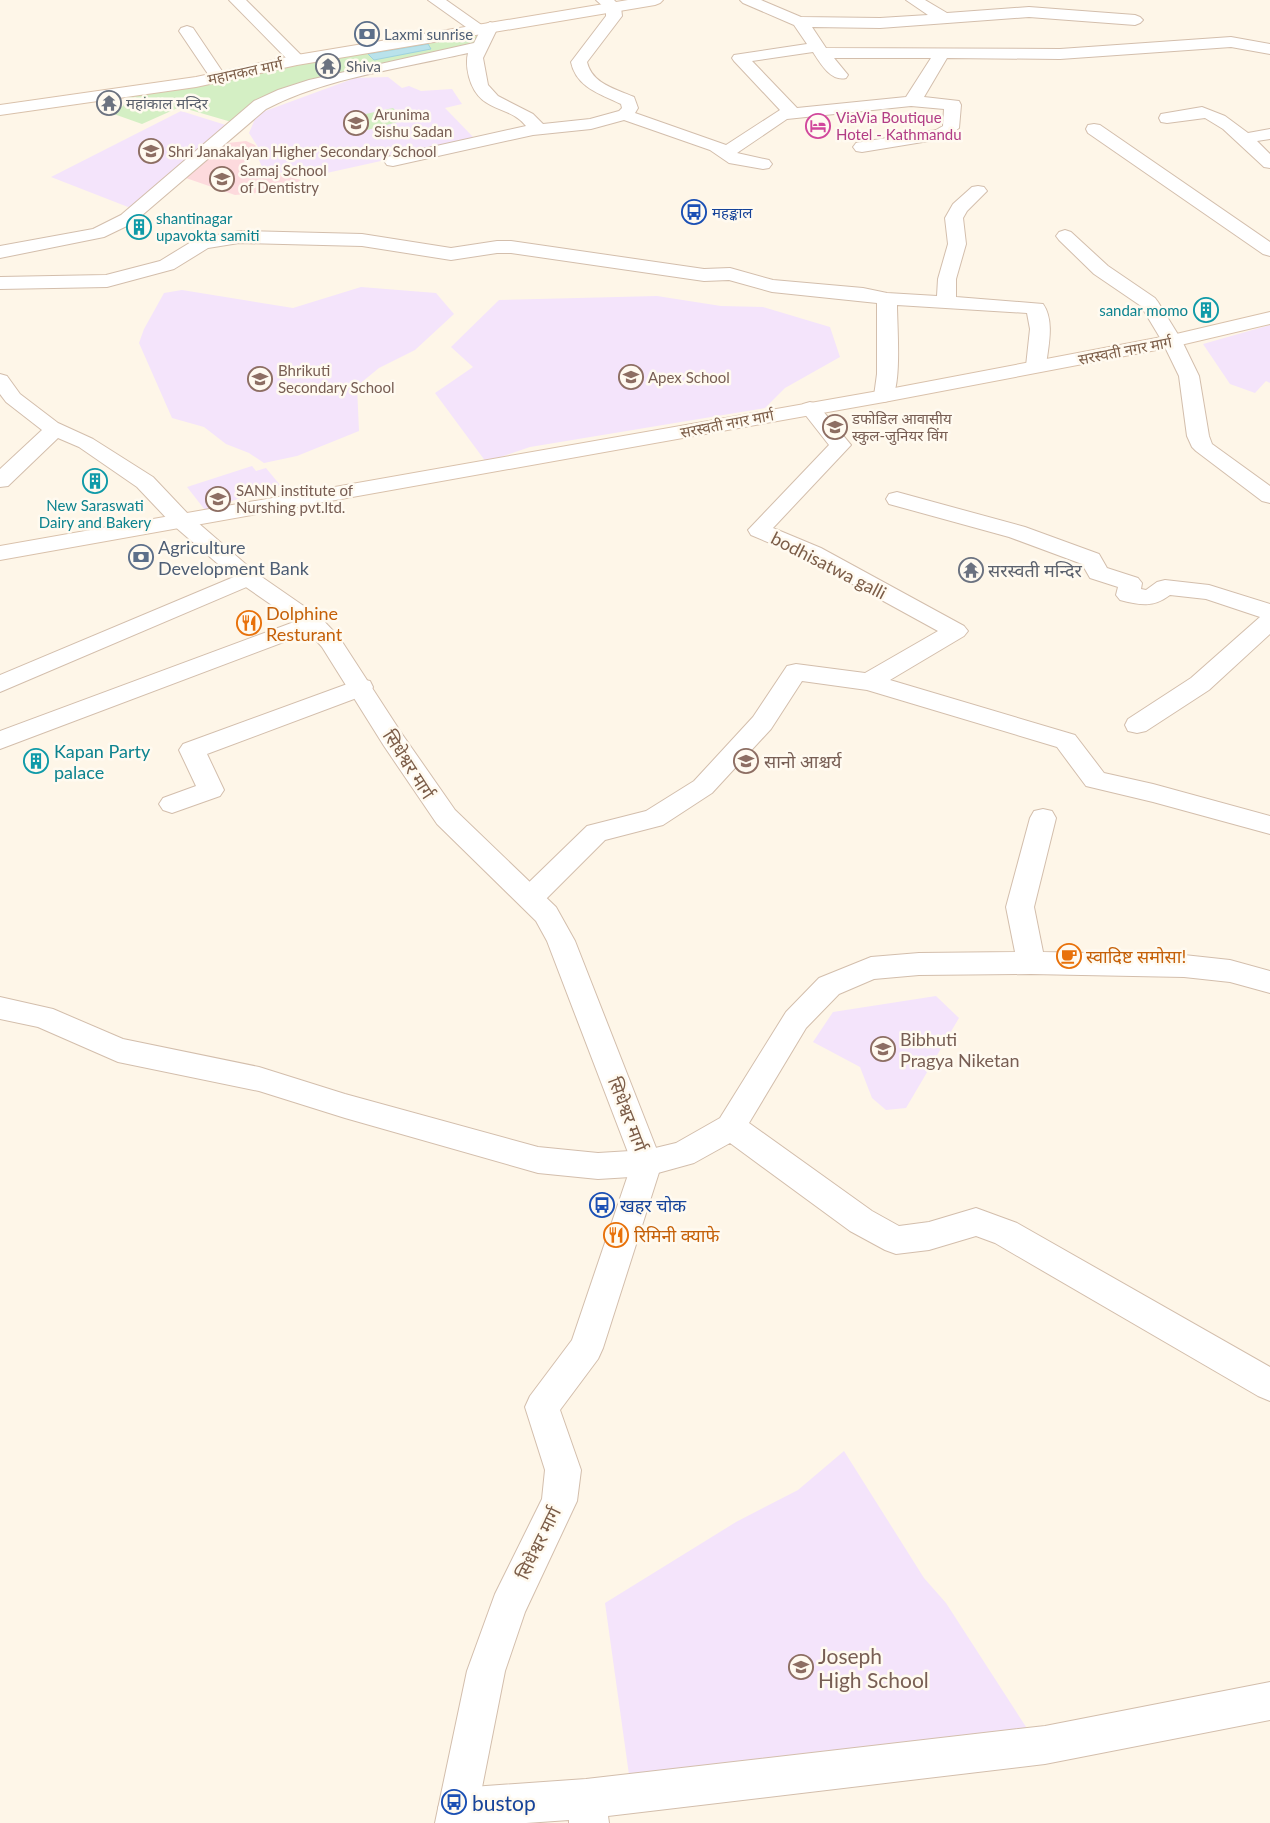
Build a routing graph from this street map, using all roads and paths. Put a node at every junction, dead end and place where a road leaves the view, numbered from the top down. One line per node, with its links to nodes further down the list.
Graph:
1 (237, 0): 16 (street)
2 (436, 0): 10 (street)
3 (655, 0): 6 (street, महानकल मार्ग)
4 (748, 0): 9 (street)
5 (914, 0): 7 (street)
6 (609, 4): 10 (street, महानकल मार्ग); 22 (street)
7 (944, 18): 8 (street); 9 (street)
8 (1135, 20)
9 (799, 22): 14 (street)
10 (484, 28): 12 (street); 16 (street, महानकल मार्ग)
11 (187, 31): 18 (street)
12 (480, 46): 25 (street); 36 (street)
13 (1270, 49): 15 (street)
14 (819, 50): 15 (street); 17 (street); 21 (street)
15 (942, 53): 19 (street)
16 (297, 60): 18 (street, महानकल मार्ग)
17 (840, 75)
18 (218, 77): 20 (street, महानकल मार्ग)
19 (911, 101): 21 (street); 28 (street)
20 (0, 110)
21 (792, 112): 29 (street)
22 (625, 115): 25 (street); 29 (street)
23 (1167, 118): 27 (street)
24 (1094, 129): 35 (street)
25 (532, 130): 30 (street)
26 (1270, 134): 27 (street)
27 (1243, 139): 31 (street)
28 (862, 147)
29 (727, 152): 32 (street)
30 (392, 160)
31 (1270, 163)
32 (763, 164)
33 (978, 191): 39 (street)
34 (1065, 236): 41 (street)
35 (1270, 250)
36 (0, 252)
37 (0, 283): 38 (street)
38 (887, 300): 39 (street); 44 (street)
39 (946, 302): 42 (street)
40 (1270, 318): 41 (street, सरस्वती नगर मार्ग)
41 (1172, 341): 42 (street, सरस्वती नगर मार्ग); 48 (street)
42 (1036, 366): 44 (street, सरस्वती नगर मार्ग)
43 (0, 380): 46 (street, सिधेश्वर मार्ग)
44 (884, 396): 45 (street, सरस्वती नगर मार्ग)
45 (810, 408): 50 (street, सरस्वती नगर मार्ग); 56 (street, bodhisatwa galli)
46 (55, 429): 47 (street); 50 (street, सिधेश्वर मार्ग)
47 (0, 481)
48 (1267, 490)
49 (897, 499): 53 (street)
50 (181, 520): 51 (street, सरस्वती नगर मार्ग); 52 (street, सिधेश्वर मार्ग)
51 (0, 553)
52 (248, 578): 55 (street, सिधेश्वर मार्ग); 57 (street)
53 (1270, 612)
54 (1270, 621): 59 (street)
55 (313, 623): 58 (street, सिधेश्वर मार्ग); 60 (street)
56 (869, 682): 63 (street); 64 (street)
57 (0, 684)
58 (361, 687): 61 (street); 64 (street, सिधेश्वर मार्ग)
59 (1137, 725)
60 (0, 740)
61 (172, 804)
62 (1043, 818): 65 (street)
63 (1270, 825)
64 (531, 897): 69 (street, सिधेश्वर मार्ग)
65 (1031, 963): 66 (street); 68 (street)
66 (1270, 982)
67 (0, 1008): 69 (street)
68 (730, 1127): 69 (street); 70 (street)
69 (647, 1163): 73 (street, सिधेश्वर मार्ग)
70 (1270, 1385)
71 (1270, 1701): 72 (street)
72 (588, 1811): 73 (street)
73 (457, 1816)

